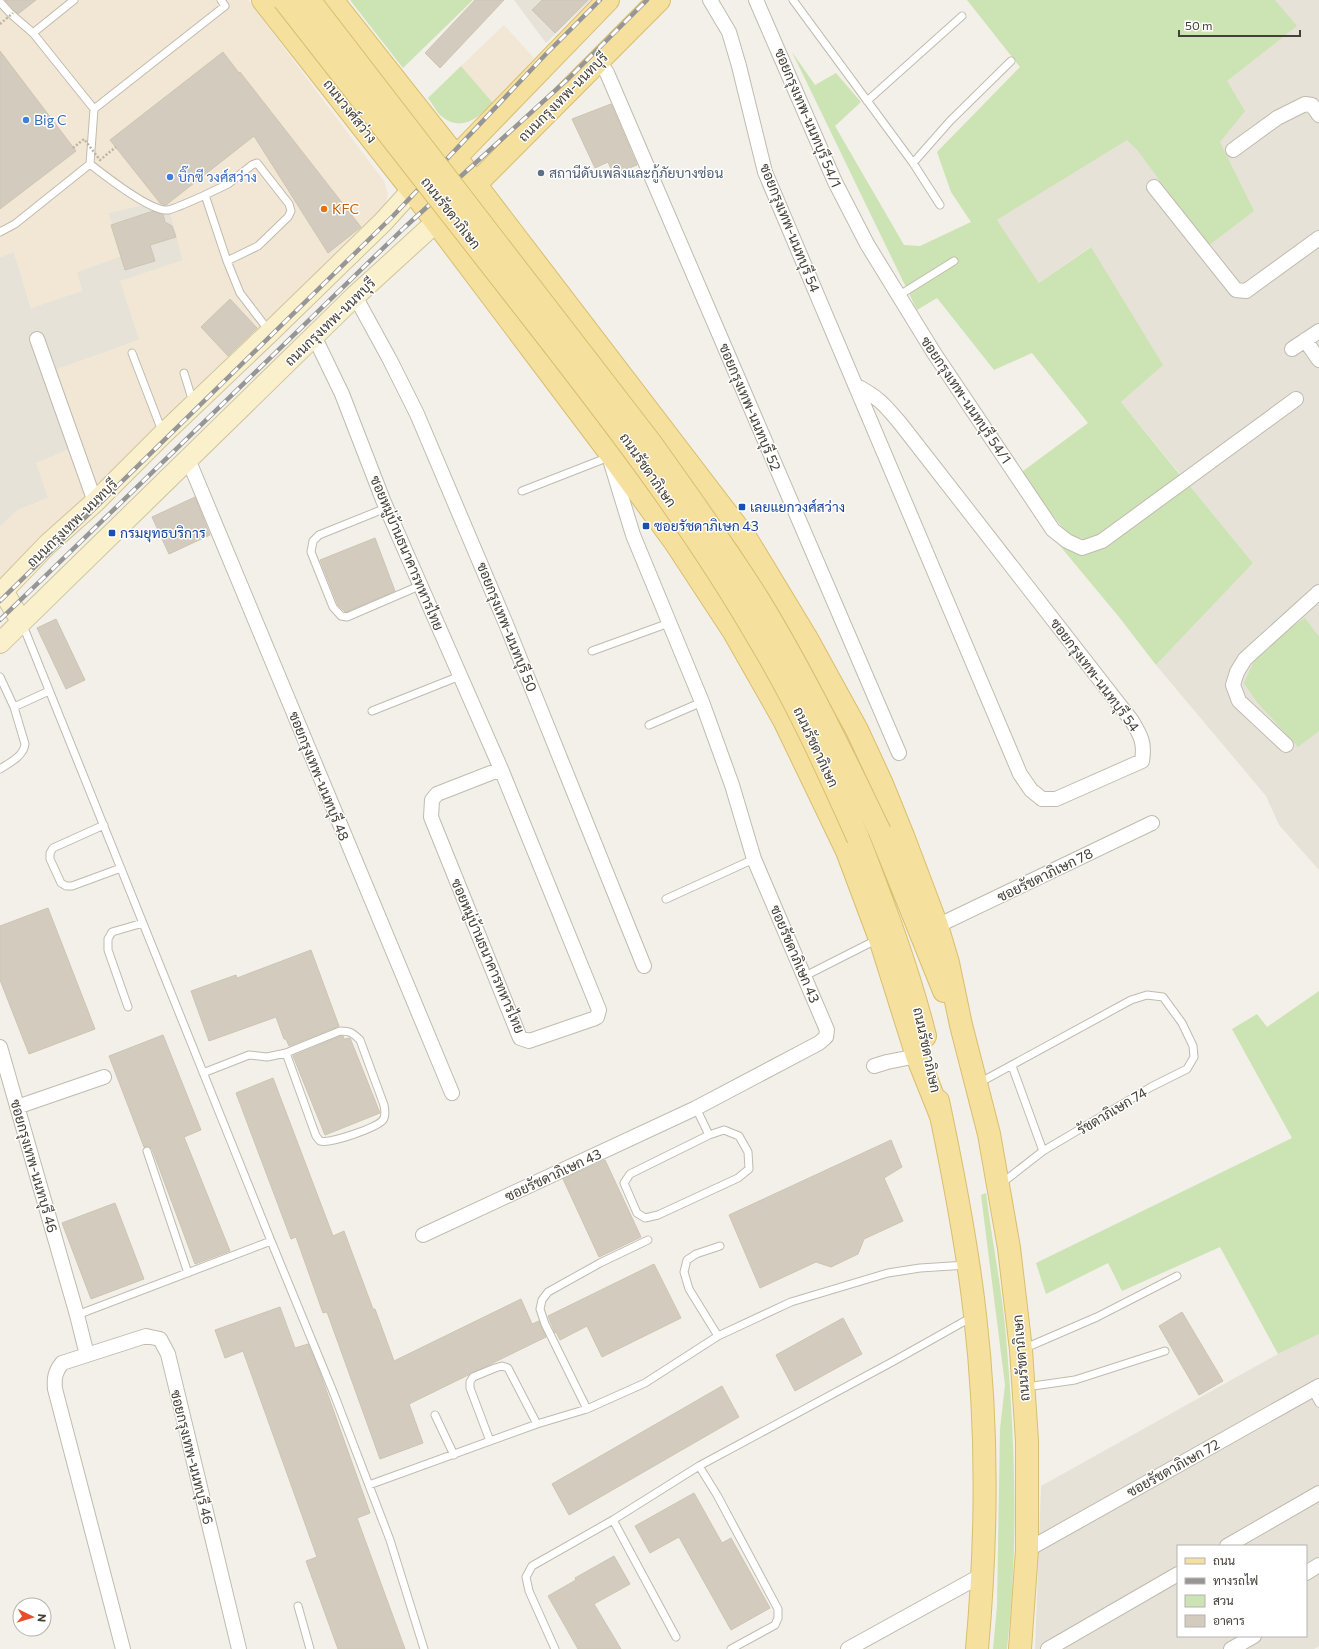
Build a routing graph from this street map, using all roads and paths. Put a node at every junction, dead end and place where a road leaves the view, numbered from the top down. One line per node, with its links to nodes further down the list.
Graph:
1 (74, 0): 15 (lane)
2 (221, 0): 19 (lane)
3 (308, 0): 11 (main road); 87 (main road, ถนนรัชดาภิเษก, bridge)
4 (332, 0): 24 (main road)
5 (608, 0): 24 (main road, ถนนกรุงเทพ-นนทบุรี)
6 (659, 0): 16 (main road, ถนนกรุงเทพ-นนทบุรี)
7 (710, 0): 48 (street, ซอยกรุงเทพ-นนทบุรี 54)
8 (756, 0): 38 (street, ซอยกรุงเทพ-นนทบุรี 54/1)
9 (793, 0): 18 (lane)
10 (0, 2): 12 (lane)
11 (271, 2): 29 (main road, ถนนวงศ์สว่าง); 99 (main road, ถนนรัชดาภิเษก, bridge)
12 (12, 14): 14 (path, bridge); 15 (lane)
13 (962, 16): 18 (lane)
14 (0, 24)
15 (33, 33): 19 (lane)
16 (599, 61): 27 (main road, ถนนกรุงเทพ-นนทบุรี); 73 (street, ซอยกรุงเทพ-นนทบุรี 52)
17 (1011, 62): 25 (lane)
18 (867, 101): 25 (lane)
19 (94, 109): 26 (lane)
20 (1319, 116): 23 (street)
21 (116, 147): 22 (path, bridge)
22 (73, 148)
23 (1233, 150)
24 (456, 157): 27 (main road, ถนนรัชดาภิเษก); 29 (main road, ถนนกรุงเทพ-นนทบุรี)
25 (913, 163): 31 (lane)
26 (90, 164): 30 (lane); 33 (lane)
27 (475, 184): 32 (main road, ถนนกรุงเทพ-นนทบุรี); 51 (main road, ถนนรัชดาภิเษก)
28 (1154, 187): 34 (street)
29 (412, 190): 32 (main road, ถนนวงศ์สว่าง); 40 (main road, ถนนกรุงเทพ-นนทบุรี)
30 (205, 195): 36 (lane); 36 (lane)
31 (940, 205)
32 (435, 223): 37 (main road, ถนนกรุงเทพ-นนทบุรี); 53 (main road, ถนนรัชดาภิเษก)
33 (0, 232)
34 (1319, 238)
35 (954, 260): 38 (lane)
36 (227, 261): 40 (lane)
37 (355, 296): 41 (main road, ถนนกรุงเทพ-นนทบุรี); 84 (street, ซอยกรุงเทพ-นนทบุรี 50)
38 (898, 296): 49 (street, ซอยกรุงเทพ-นนทบุรี 54/1)
39 (1319, 331): 43 (street)
40 (270, 332): 50 (main road, ถนนกรุงเทพ-นนทบุรี)
41 (314, 336): 54 (main road, ถนนกรุงเทพ-นนทบุรี); 57 (street, ซอยหมู่บ้านธนาคารทหารไทย)
42 (37, 339): 56 (street)
43 (1305, 340): 44 (street); 46 (street)
44 (1292, 349)
45 (132, 353): 52 (lane)
46 (1319, 360)
47 (184, 373): 50 (lane)
48 (855, 385): 48 (street, ซอยกรุงเทพ-นนทบุรี 54)
49 (1296, 399)
50 (194, 404): 52 (main road, ถนนกรุงเทพ-นนทบุรี)
51 (658, 423): 53 (main road); 82 (main road, ถนนรัชดาภิเษก)
52 (163, 434): 56 (main road, ถนนกรุงเทพ-นนทบุรี)
53 (610, 455): 55 (lane); 62 (street, ซอยรัชดาภิเษก 43); 83 (main road, ถนนรัชดาภิเษก)
54 (188, 459): 61 (main road, ถนนกรุงเทพ-นนทบุรี); 96 (street, ซอยกรุงเทพ-นนทบุรี 48)
55 (522, 491)
56 (95, 502): 59 (main road, ถนนกรุงเทพ-นนทบุรี)
57 (386, 508): 58 (street, ซอยหมู่บ้านธนาคารทหารไทย); 58 (lane)
58 (419, 586): 65 (street, ซอยหมู่บ้านธนาคารทหารไทย)
59 (1, 591): 61 (main road)
60 (1319, 592): 72 (street)
61 (21, 621): 63 (main road, ถนนกรุงเทพ-นนทบุรี); 67 (lane)
62 (669, 623): 64 (lane); 68 (street, ซอยรัชดาภิเษก 43)
63 (0, 643)
64 (592, 651)
65 (460, 676): 70 (lane); 75 (street, ซอยหมู่บ้านธนาคารทหารไทย)
66 (1, 682): 69 (lane)
67 (49, 691): 69 (lane); 77 (lane)
68 (702, 702): 71 (lane); 78 (street, ซอยรัชดาภิเษก 43)
69 (14, 707): 74 (lane)
70 (372, 711)
71 (649, 725)
72 (1286, 745)
73 (899, 753)
74 (0, 769)
75 (501, 769): 75 (street, ซอยหมู่บ้านธนาคารทหารไทย)
76 (1152, 823): 82 (street, ซอยรัชดาภิเษก 78)
77 (104, 825): 79 (lane); 79 (lane)
78 (754, 859): 80 (lane); 85 (street, ซอยรัชดาภิเษก 43)
79 (121, 868): 81 (lane)
80 (666, 899)
81 (142, 923): 86 (lane); 93 (lane)
82 (937, 926): 87 (main road, ถนนรัชดาภิเษก)
83 (880, 938): 85 (lane); 90 (main road, ถนนรัชดาภิเษก)
84 (644, 966)
85 (805, 976): 98 (street, ซอยรัชดาภิเษก 43)
86 (128, 1007)
87 (961, 1025): 95 (main road, ถนนรัชดาภิเษก)
88 (0, 1047): 97 (street, ซอยกรุงเทพ-นนทบุรี 46)
89 (286, 1053): 89 (lane); 93 (lane)
90 (917, 1056): 91 (street); 99 (main road, ถนนรัชดาภิเษก)
91 (874, 1066)
92 (1012, 1066): 95 (lane, รัชดาภิเษก 74); 102 (lane); 102 (lane, รัชดาภิเษก 74)
93 (203, 1073): 106 (lane)
94 (104, 1077): 97 (street)
95 (977, 1084): 103 (main road, ถนนรัชดาภิเษก)
96 (452, 1093)
97 (17, 1107): 112 (street, ซอยกรุงเทพ-นนทบุรี 46)
98 (696, 1108): 100 (lane); 104 (street, ซอยรัชดาภิเษก 43)
99 (941, 1116): 108 (main road, ถนนรัชดาภิเษก)
100 (709, 1135): 100 (lane)
101 (147, 1151): 109 (lane)
102 (1044, 1151): 103 (lane, รัชดาภิเษก 74)
103 (998, 1185): 114 (main road, ถนนรัชดาภิเษก)
104 (423, 1235)
105 (648, 1240): 120 (lane)
106 (271, 1241): 109 (lane); 126 (lane)
107 (720, 1246): 113 (lane)
108 (969, 1265): 111 (main road, ถนนรัชดาภิเษก); 113 (lane)
109 (188, 1273): 112 (lane)
110 (1177, 1276): 114 (lane)
111 (975, 1314): 125 (lane); 133 (main road, ถนนรัชดาภิเษก)
112 (77, 1315): 116 (street, ซอยกรุงเทพ-นนทบุรี 46)
113 (718, 1336): 120 (lane)
114 (1021, 1350): 117 (main road, ถนนรัชดาภิเษก)
115 (1164, 1351): 117 (lane)
116 (87, 1355): 138 (street, ซอยกรุงเทพ-นนทบุรี 46); 139 (street, ซอยกรุงเทพ-นนทบุรี 46)
117 (1024, 1388): 130 (main road, ถนนรัชดาภิเษก)
118 (1316, 1388): 119 (lane); 130 (street, ซอยรัชดาภิเษก 72)
119 (1319, 1403)
120 (587, 1409): 122 (lane)
121 (435, 1415): 124 (lane)
122 (537, 1424): 123 (lane); 123 (lane)
123 (490, 1441): 124 (lane)
124 (454, 1454): 126 (lane)
125 (699, 1466): 128 (lane); 143 (lane)
126 (370, 1485): 141 (lane)
127 (1319, 1493): 129 (street)
128 (613, 1520): 136 (lane); 142 (lane)
129 (1229, 1545)
130 (1027, 1550): 146 (main road, ถนนรัชดาภิเษก)
131 (1319, 1565): 132 (street)
132 (1307, 1572)
133 (982, 1575): 144 (street); 145 (main road, ถนนรัชดาภิเษก)
134 (1177, 1575): 147 (street)
135 (298, 1606): 140 (lane)
136 (676, 1637)
137 (1252, 1637): 148 (street)
138 (123, 1649)
139 (239, 1649)
140 (310, 1649)
141 (424, 1649)
142 (555, 1649)
143 (731, 1649)
144 (848, 1649)
145 (977, 1649)
146 (1020, 1649)
147 (1048, 1649)
148 (1231, 1649)

